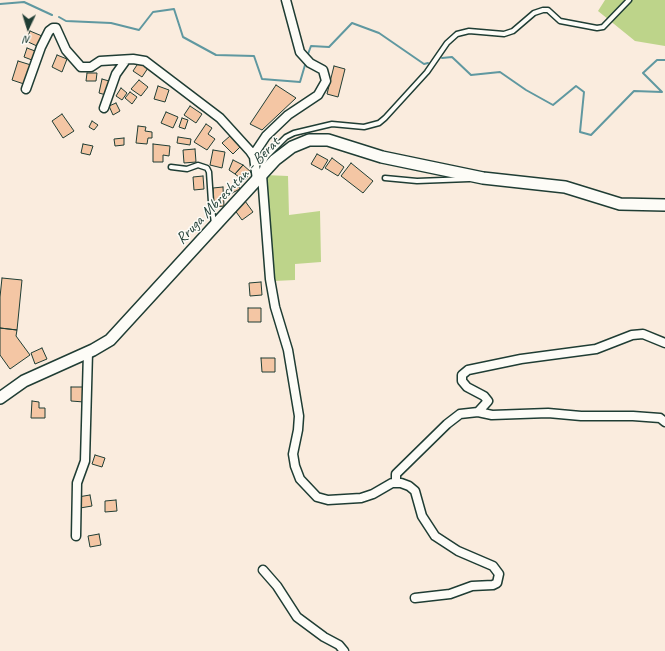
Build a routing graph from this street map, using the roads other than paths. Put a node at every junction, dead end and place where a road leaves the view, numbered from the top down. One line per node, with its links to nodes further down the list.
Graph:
1 (286, 0): 6 (street)
2 (629, 0): 8 (lane)
3 (126, 60): 4 (street); 5 (street); 6 (street)
4 (26, 89)
5 (104, 108)
6 (254, 158): 8 (street)
7 (171, 167): 12 (lane)
8 (260, 178): 10 (street, Rruga Mbreshtan - Berat); 12 (street, Rruga Mbreshtan - Berat); 18 (street)
9 (385, 178): 10 (lane)
10 (483, 178): 11 (street, Rruga Mbreshtan - Berat)
11 (665, 205)
12 (215, 225): 14 (street, Rruga Mbreshtan - Berat)
13 (665, 343): 16 (street)
14 (88, 352): 15 (street, Rruga Mbreshtan - Berat); 19 (street)
15 (0, 398)
16 (478, 412): 17 (street); 18 (street)
17 (665, 422)
18 (396, 483): 21 (street)
19 (76, 536)
20 (263, 570): 22 (street)
21 (415, 598)
22 (344, 651)

